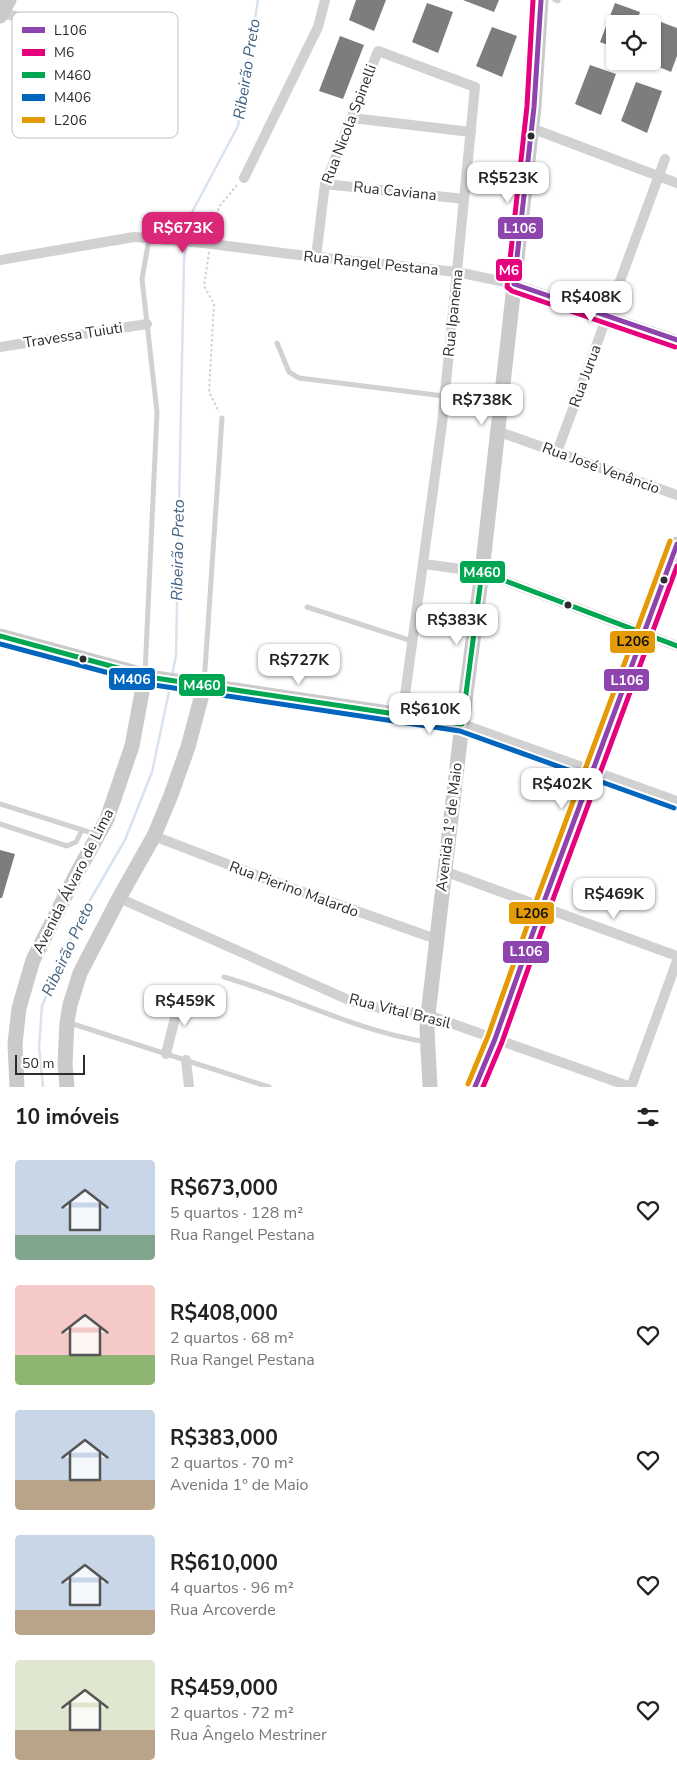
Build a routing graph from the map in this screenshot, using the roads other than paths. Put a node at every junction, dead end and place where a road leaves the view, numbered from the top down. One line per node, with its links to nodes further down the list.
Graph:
1 (325, 0): 9 (street)
2 (541, 0): 5 (street, Avenida 1º de Maio)
3 (475, 87): 4 (street, Rua Nicola Spinelli); 6 (street, Rua Ipanema)
4 (348, 117): 6 (street); 11 (street, Rua Nicola Spinelli)
5 (532, 128): 8 (street); 17 (street, Avenida 1º de Maio)
6 (471, 132): 12 (street, Rua Ipanema)
7 (665, 159): 8 (street, Rua Jurua)
8 (659, 176): 10 (street); 18 (street, Rua Jurua)
9 (244, 178)
10 (677, 183)
11 (325, 184): 12 (street, Rua Caviana); 14 (street, Rua Nicola Spinelli)
12 (464, 199): 16 (street, Rua Ipanema)
13 (149, 238): 14 (street, Rua Rangel Pestana); 15 (street, Rua Rangel Pestana); 19 (lane)
14 (316, 257): 16 (street, Rua Rangel Pestana)
15 (0, 260)
16 (457, 272): 17 (street, Rua Rangel Pestana); 23 (street, Rua Ipanema)
17 (514, 284): 18 (street, Rua Rangel Pestana); 25 (street, Avenida 1º de Maio)
18 (608, 315): 20 (street, Rua Rangel Pestana); 26 (street, Rua Jurua)
19 (147, 324): 22 (street, Travessa Tuiuti); 36 (lane)
20 (677, 340)
21 (277, 343): 23 (lane)
22 (0, 347)
23 (444, 396): 29 (street, Rua Ipanema)
24 (222, 418): 37 (lane)
25 (497, 431): 26 (street, Rua José Venâncio); 30 (street, Avenida 1º de Maio)
26 (557, 452): 27 (street, Rua José Venâncio)
27 (677, 495)
28 (677, 544): 32 (street)
29 (424, 564): 30 (street); 34 (street, Rua Ipanema)
30 (482, 572): 32 (street); 39 (street, Avenida 1º de Maio)
31 (307, 607): 34 (lane)
32 (644, 634): 35 (street); 40 (street)
33 (0, 636): 36 (street)
34 (413, 641): 38 (street, Rua Ipanema)
35 (677, 646)
36 (150, 677): 37 (street); 45 (street, Avenida Álvaro de Lima)
37 (197, 685): 38 (street); 46 (street)
38 (402, 716): 39 (street)
39 (462, 724): 40 (street); 47 (street, Avenida 1º de Maio)
40 (593, 771): 41 (street); 49 (street)
41 (677, 801)
42 (0, 804): 44 (lane)
43 (0, 824): 44 (lane)
44 (82, 830): 45 (lane)
45 (98, 835): 61 (street, Avenida Álvaro de Lima)
46 (154, 836): 48 (street); 50 (street, Rua Pierino Malardo)
47 (444, 872): 49 (street); 50 (street, Avenida 1º de Maio)
48 (119, 898): 55 (street, Rua Vital Brasil); 56 (street)
49 (542, 907): 51 (street); 57 (street)
50 (436, 940): 55 (street, Avenida 1º de Maio)
51 (677, 956)
52 (677, 961): 67 (street)
53 (224, 976): 58 (lane)
54 (181, 994): 59 (street)
55 (428, 1015): 57 (street, Rua Vital Brasil); 58 (street, Avenida 1º de Maio)
56 (67, 1022): 59 (lane); 62 (street)
57 (495, 1039): 66 (street); 67 (street, Rua Vital Brasil)
58 (427, 1042): 65 (street, Avenida 1º de Maio)
59 (166, 1054): 60 (lane)
60 (186, 1060): 63 (street); 64 (lane)
61 (17, 1087)
62 (67, 1087)
63 (188, 1087)
64 (269, 1087)
65 (430, 1087)
66 (475, 1087)
67 (631, 1087)

